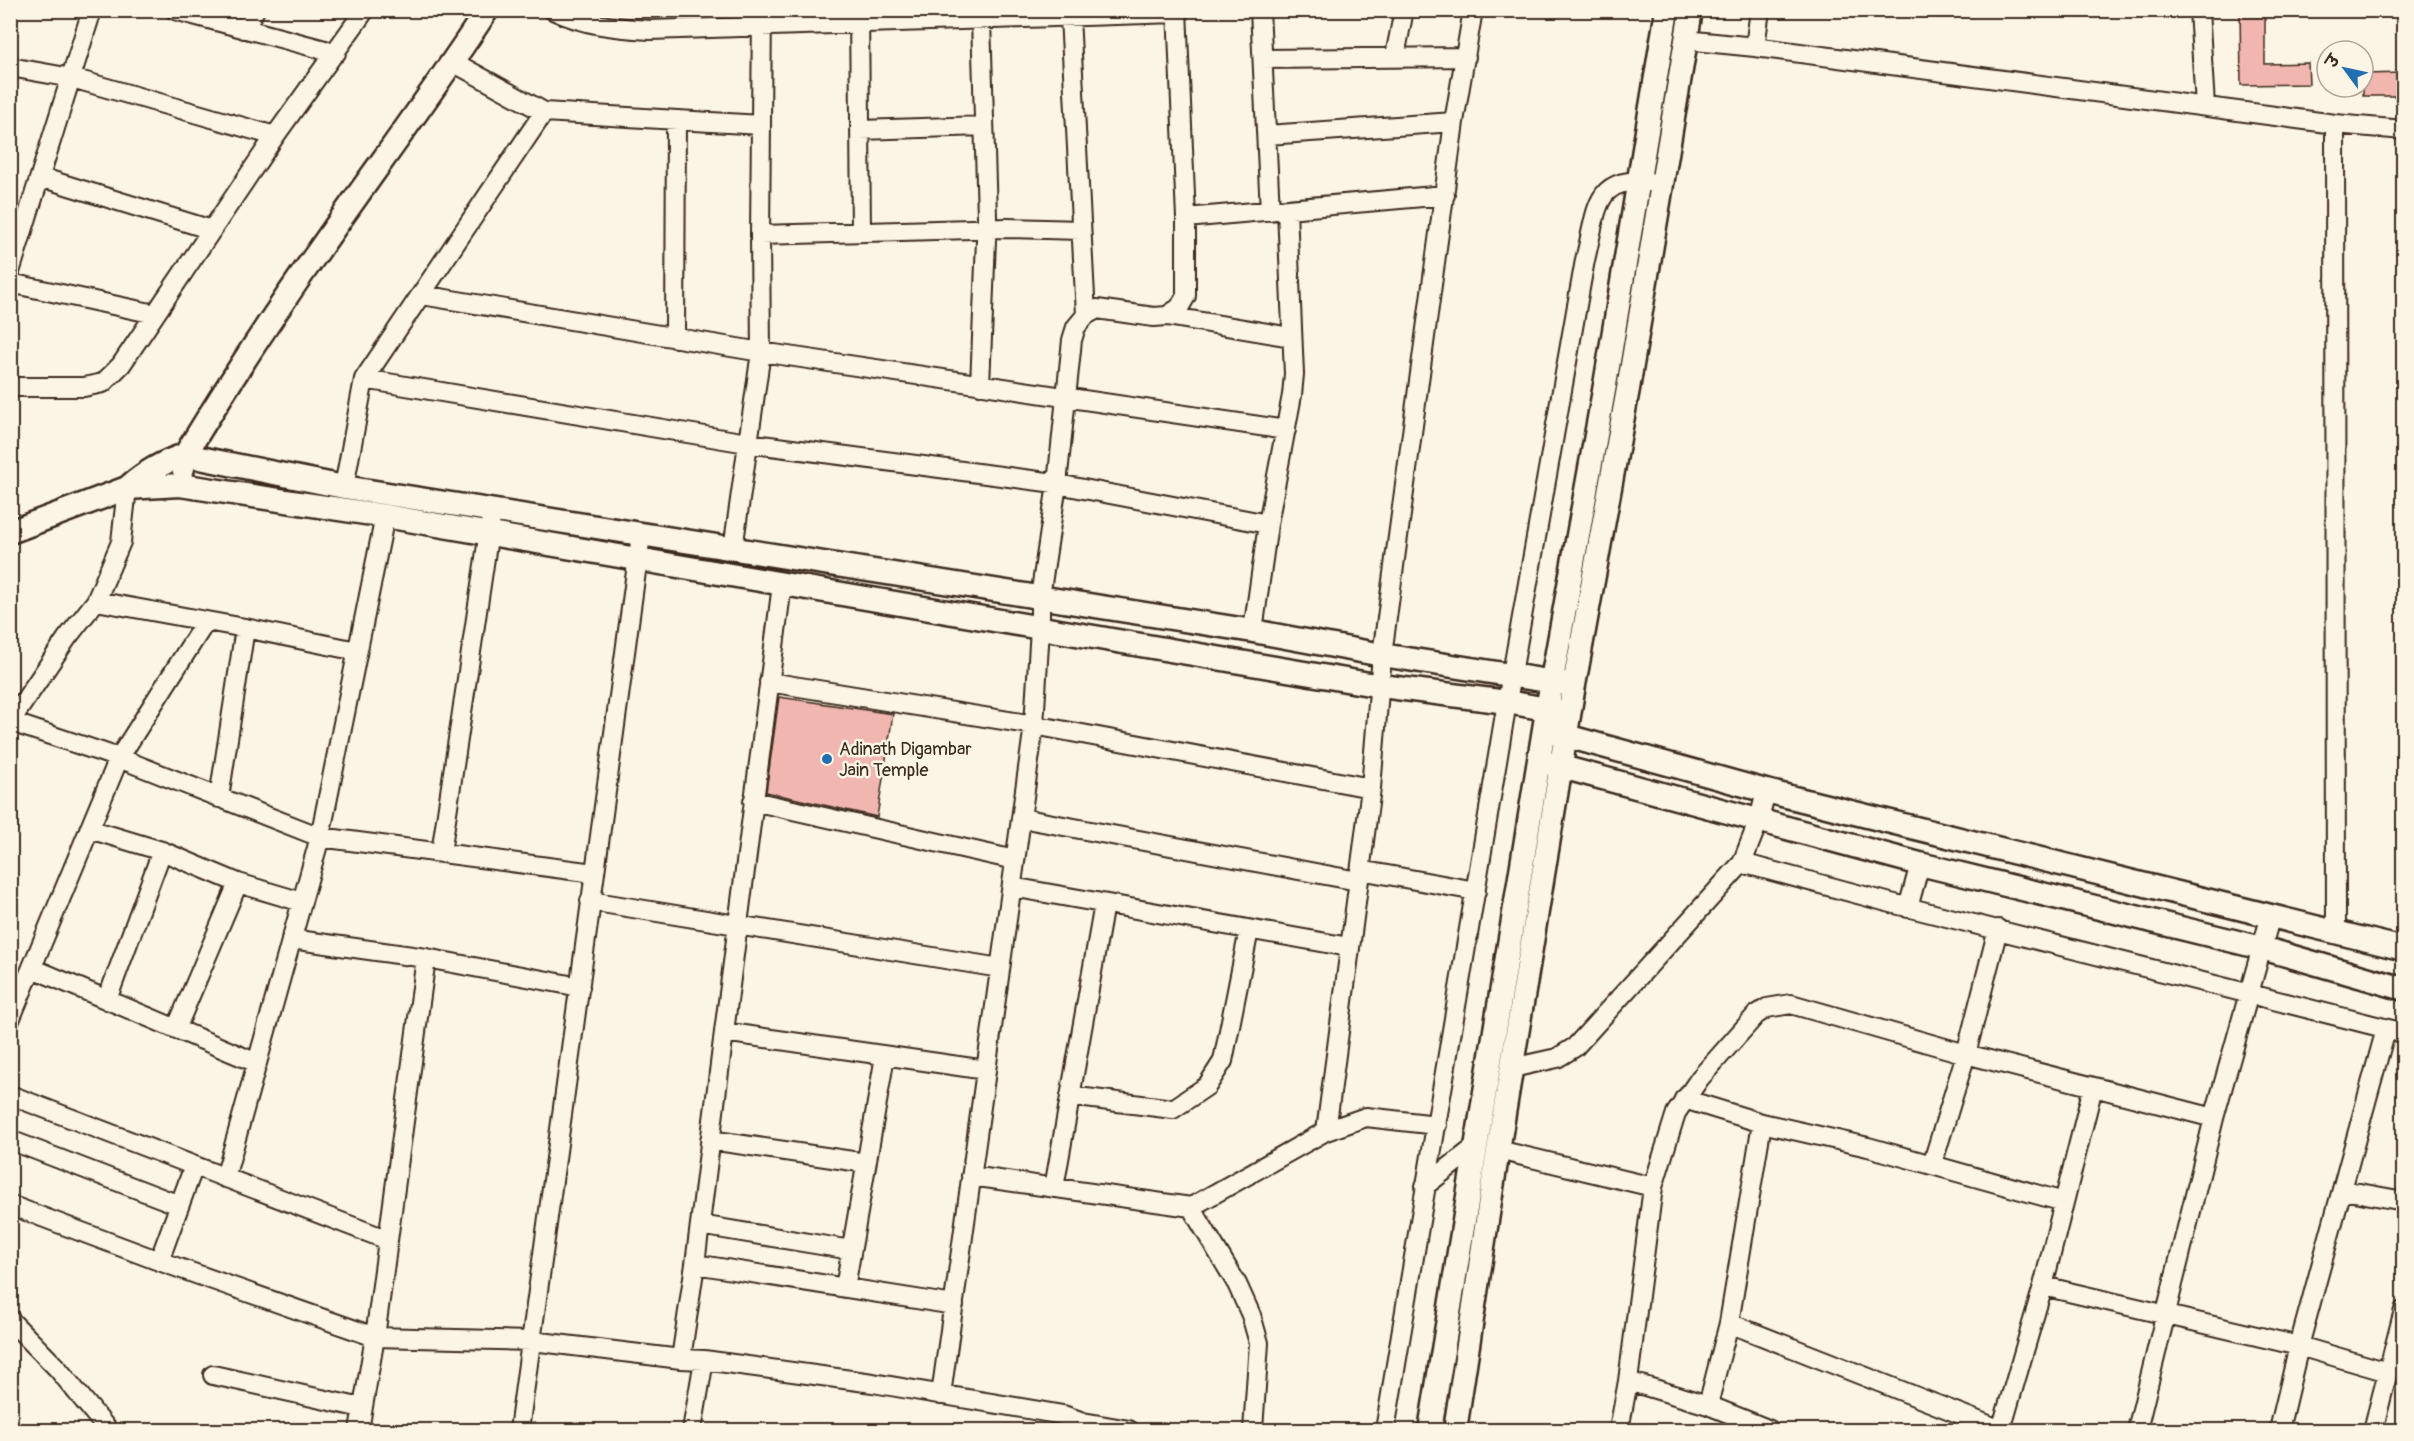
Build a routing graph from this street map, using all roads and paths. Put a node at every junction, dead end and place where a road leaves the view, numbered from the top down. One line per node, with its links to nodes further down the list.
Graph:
1 (92, 10): 28 (street)
2 (175, 10): 19 (street)
3 (255, 10): 19 (street)
4 (365, 10): 22 (street)
5 (487, 10): 26 (street)
6 (553, 10): 17 (street)
7 (1260, 10): 25 (street)
8 (1404, 10): 23 (street)
9 (1473, 10): 24 (street)
10 (1667, 10): 40 (street)
11 (1691, 10): 20 (street)
12 (1760, 10): 21 (street)
13 (2199, 10): 29 (street)
14 (1177, 12): 16 (street); 45 (street)
15 (859, 17): 17 (street); 18 (street); 36 (street)
16 (1070, 17): 18 (street); 48 (street)
17 (762, 19): 34 (street)
18 (981, 20): 35 (street)
19 (244, 28): 22 (street)
20 (1685, 40): 21 (street); 41 (street)
21 (1755, 46): 29 (street)
22 (336, 53): 39 (street)
23 (1395, 56): 24 (street); 25 (street)
24 (1466, 57): 32 (street)
25 (1263, 59): 38 (street)
26 (453, 62): 30 (street); 66 (street)
27 (10, 67): 28 (street)
28 (72, 78): 39 (street); 42 (street)
29 (2205, 105): 33 (street)
30 (544, 112): 31 (street); 53 (street)
31 (676, 120): 34 (street); 58 (street)
32 (1454, 122): 38 (street); 43 (street)
33 (2335, 124): 37 (street); 125 (street)
34 (761, 125): 50 (street)
35 (983, 126): 36 (street); 46 (street)
36 (860, 130): 49 (street)
37 (2403, 130)
38 (1267, 135): 44 (street)
39 (275, 136): 47 (street)
40 (1642, 170): 41 (street); 88 (street); 89 (street)
41 (1664, 174): 91 (street)
42 (40, 177): 47 (street); 51 (street)
43 (1445, 195): 44 (street); 87 (street)
44 (1279, 211): 45 (street); 57 (street)
45 (1186, 218): 56 (street)
46 (987, 229): 48 (street); 49 (street); 61 (street)
47 (212, 230): 54 (street)
48 (1081, 230): 55 (street)
49 (861, 232): 50 (street)
50 (760, 235): 59 (street)
51 (10, 272)
52 (10, 283): 54 (street)
53 (422, 295): 58 (street); 60 (street)
54 (155, 314): 62 (street)
55 (1086, 315): 56 (street); 63 (street)
56 (1167, 316): 57 (street)
57 (1291, 337): 64 (street)
58 (675, 338): 59 (street)
59 (761, 352): 61 (street); 65 (street)
60 (364, 379): 65 (street); 69 (street)
61 (980, 385): 63 (street)
62 (10, 387)
63 (1066, 398): 64 (street); 67 (street)
64 (1286, 430): 73 (street)
65 (747, 443): 67 (street); 77 (street)
66 (185, 455): 68 (street); 69 (street); 70 (street)
67 (1057, 484): 73 (street); 80 (street)
68 (180, 485): 70 (street); 72 (street)
69 (344, 487): 71 (street)
70 (127, 489): 74 (street); 81 (street)
71 (492, 511): 75 (street); 76 (street)
72 (385, 516): 75 (street); 86 (street)
73 (1268, 524): 85 (street)
74 (10, 532)
75 (490, 535): 78 (street); 108 (street)
76 (642, 535): 77 (street); 78 (street)
77 (733, 549): 80 (street)
78 (638, 561): 79 (street); 112 (street)
79 (782, 585): 84 (street); 90 (street)
80 (1040, 597): 84 (street); 85 (street)
81 (96, 601): 82 (street); 94 (street)
82 (206, 621): 83 (street); 97 (street)
83 (245, 628): 86 (street); 101 (street)
84 (1040, 628): 92 (street); 96 (street)
85 (1253, 632): 87 (street)
86 (357, 651): 106 (street)
87 (1383, 655): 88 (street); 92 (street)
88 (1513, 674): 89 (street); 93 (street)
89 (1552, 680): 91 (street); 95 (street)
90 (770, 682): 96 (street); 102 (street)
91 (1574, 685): 95 (street)
92 (1381, 686): 93 (street); 99 (street)
93 (1507, 702): 95 (street); 116 (street)
94 (11, 722): 97 (street)
95 (1557, 722): 98 (street); 100 (street)
96 (1034, 725): 99 (street); 103 (street)
97 (118, 758): 101 (street); 105 (street)
98 (1550, 764): 104 (street); 144 (street); 156 (street)
99 (1371, 788): 113 (street)
100 (1766, 791): 104 (street); 121 (street)
101 (219, 798): 106 (street)
102 (753, 801): 109 (street); 122 (street)
103 (1021, 818): 109 (street); 113 (street)
104 (1759, 820): 110 (street); 111 (street)
105 (90, 829): 107 (street); 131 (street)
106 (320, 837): 108 (street); 117 (street)
107 (162, 851): 114 (street); 136 (street)
108 (441, 853): 112 (street)
109 (1015, 860): 115 (street)
110 (1742, 863): 120 (street); 144 (street)
111 (1920, 864): 120 (street); 128 (street)
112 (594, 873): 118 (street)
113 (1359, 875): 116 (street); 127 (street)
114 (238, 883): 117 (street); 138 (street)
115 (1011, 887): 119 (street); 132 (street)
116 (1476, 891): 153 (street)
117 (302, 902): 126 (street)
118 (590, 902): 122 (street); 133 (street)
119 (1104, 904): 124 (street); 148 (street)
120 (1908, 908): 123 (street)
121 (2271, 915): 125 (street); 128 (street)
122 (737, 925): 132 (street); 140 (street)
123 (1998, 929): 135 (street); 141 (street)
124 (1249, 930): 127 (street); 148 (street)
125 (2336, 932): 129 (street)
126 (291, 939): 130 (street); 143 (street)
127 (1349, 947): 152 (street)
128 (2262, 948): 134 (street); 135 (street)
129 (2403, 949)
130 (426, 958): 133 (street); 173 (street)
131 (32, 968): 136 (street); 137 (street)
132 (1000, 968): 145 (street)
133 (580, 987): 185 (street)
134 (2403, 989)
135 (2248, 995): 139 (street); 150 (street)
136 (107, 999): 138 (street)
137 (10, 1020)
138 (176, 1029): 143 (street)
139 (2395, 1031): 166 (street)
140 (724, 1032): 142 (street); 155 (street)
141 (1966, 1054): 146 (street); 149 (street); 159 (street)
142 (885, 1056): 145 (street); 158 (street)
143 (257, 1063): 162 (street)
144 (1512, 1068): 157 (street)
145 (986, 1070): 161 (street)
146 (2093, 1087): 150 (street); 168 (street)
147 (10, 1095): 160 (street)
148 (1070, 1096): 165 (street)
149 (1684, 1099): 151 (street); 164 (street)
150 (2214, 1118): 181 (street)
151 (1762, 1123): 159 (street); 183 (street)
152 (1326, 1131): 153 (street); 171 (street)
153 (1435, 1134): 163 (street)
154 (10, 1140): 170 (street)
155 (711, 1140): 158 (street); 172 (street)
156 (1475, 1147): 163 (street); 203 (street)
157 (1498, 1150): 164 (street); 204 (street)
158 (866, 1163): 174 (street)
159 (1932, 1165): 168 (street)
160 (194, 1166): 162 (street); 170 (street)
161 (972, 1176): 165 (street); 179 (street)
162 (225, 1178): 173 (street)
163 (1425, 1186): 202 (street)
164 (1653, 1187): 191 (street)
165 (1054, 1188): 171 (street)
166 (2343, 1190): 167 (street); 186 (street)
167 (2403, 1201)
168 (2064, 1202): 177 (street)
169 (10, 1205): 175 (street)
170 (179, 1205): 175 (street)
171 (1191, 1207): 201 (street)
172 (700, 1225): 174 (street); 176 (street)
173 (388, 1240): 184 (street)
174 (851, 1250): 178 (street)
175 (159, 1261): 184 (street)
176 (695, 1264): 178 (street); 187 (street)
177 (2043, 1286): 181 (street); 207 (street)
178 (845, 1288): 179 (street)
179 (954, 1305): 192 (street)
180 (2403, 1310): 189 (street)
181 (2168, 1315): 186 (street); 208 (street)
182 (10, 1320): 196 (street)
183 (1729, 1323): 193 (street); 207 (street)
184 (375, 1337): 185 (street); 194 (street)
185 (532, 1341): 187 (street); 198 (street)
186 (2299, 1346): 189 (street); 209 (street)
187 (681, 1359): 188 (street)
188 (704, 1360): 192 (street); 199 (street)
189 (2388, 1372): 210 (street)
190 (213, 1375): 194 (street)
191 (1628, 1381): 193 (street); 205 (street)
192 (941, 1395): 195 (street)
193 (1708, 1405): 206 (street)
194 (362, 1408): 197 (street)
195 (1086, 1425): 200 (street)
196 (108, 1431)
197 (359, 1431)
198 (519, 1431)
199 (693, 1431)
200 (1129, 1431)
201 (1253, 1431)
202 (1385, 1431)
203 (1430, 1431)
204 (1455, 1431)
205 (1619, 1431)
206 (1770, 1431)
207 (2001, 1431)
208 (2138, 1431)
209 (2279, 1431)
210 (2373, 1431)

